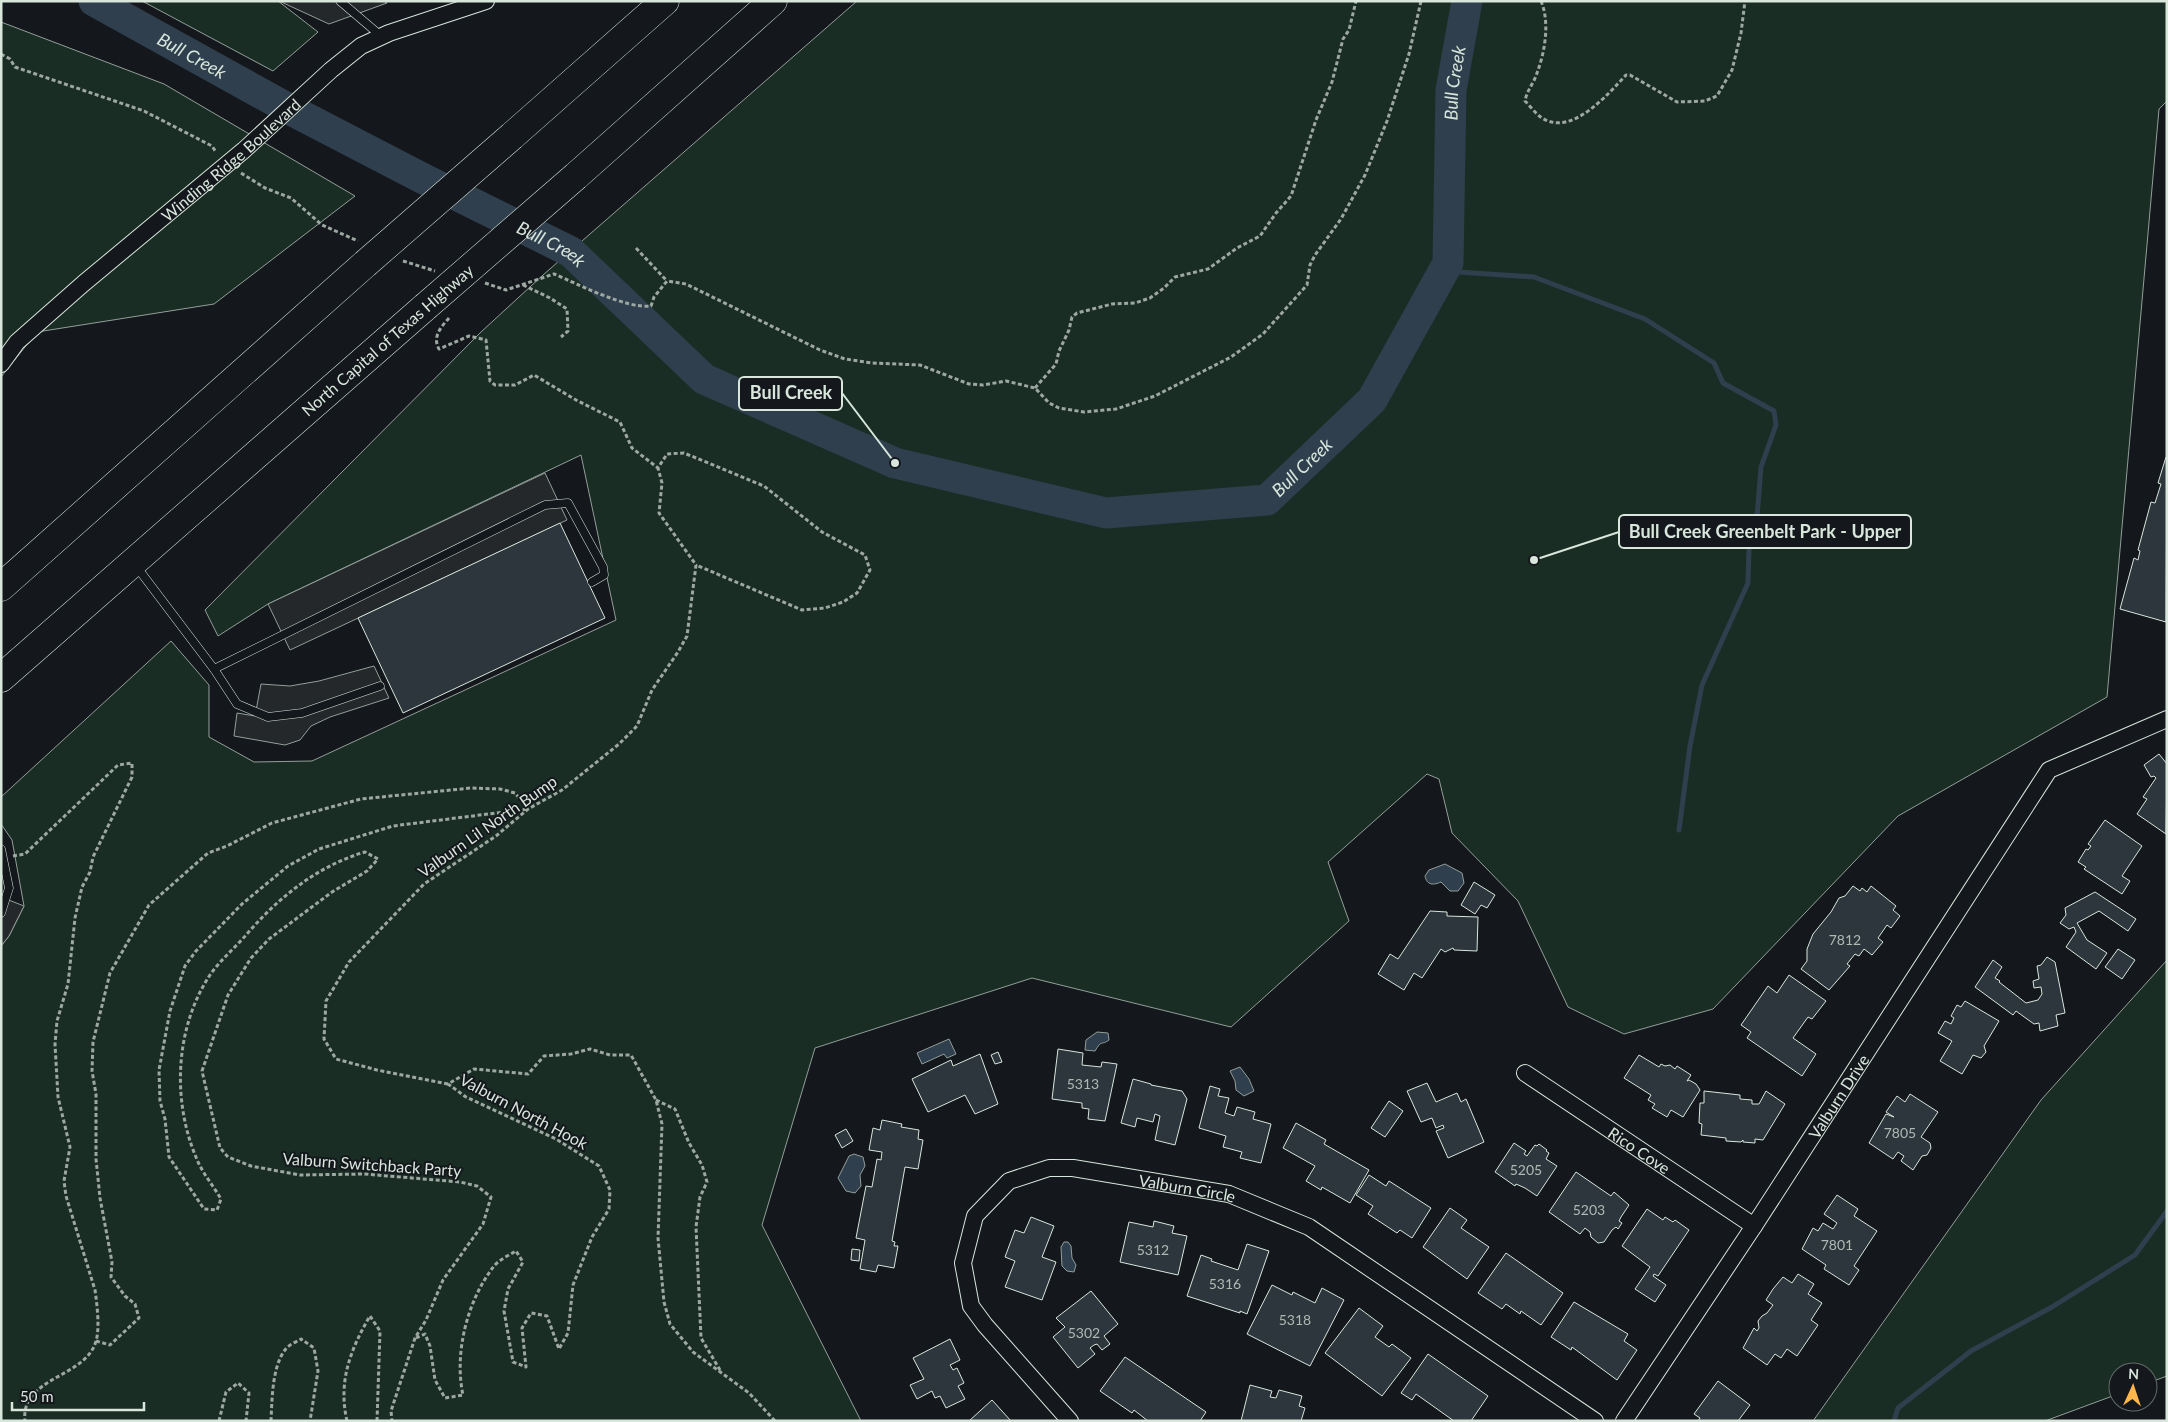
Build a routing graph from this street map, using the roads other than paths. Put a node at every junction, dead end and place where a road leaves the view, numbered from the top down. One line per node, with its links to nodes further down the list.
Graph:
1 (340, 1): 5 (lane)
2 (486, 1): 5 (street, Winding Ridge Boulevard)
3 (665, 1): 9 (highway, bridge)
4 (773, 1): 7 (highway, North Capital of Texas Highway, bridge)
5 (381, 36): 6 (street, Winding Ridge Boulevard)
6 (1, 364)
7 (133, 562): 10 (lane); 11 (highway, North Capital of Texas Highway)
8 (592, 582): 10 (lane)
9 (1, 587)
10 (214, 669): 12 (lane)
11 (1, 678)
12 (380, 686)
13 (2167, 719): 17 (street, Valburn Drive)
14 (1, 850): 15 (lane)
15 (1, 913)
16 (1525, 1073): 17 (street, Rico Cove)
17 (1754, 1226): 20 (street, Valburn Drive)
18 (1070, 1421): 19 (street, Valburn Circle)
19 (1595, 1421)
20 (1624, 1421)

